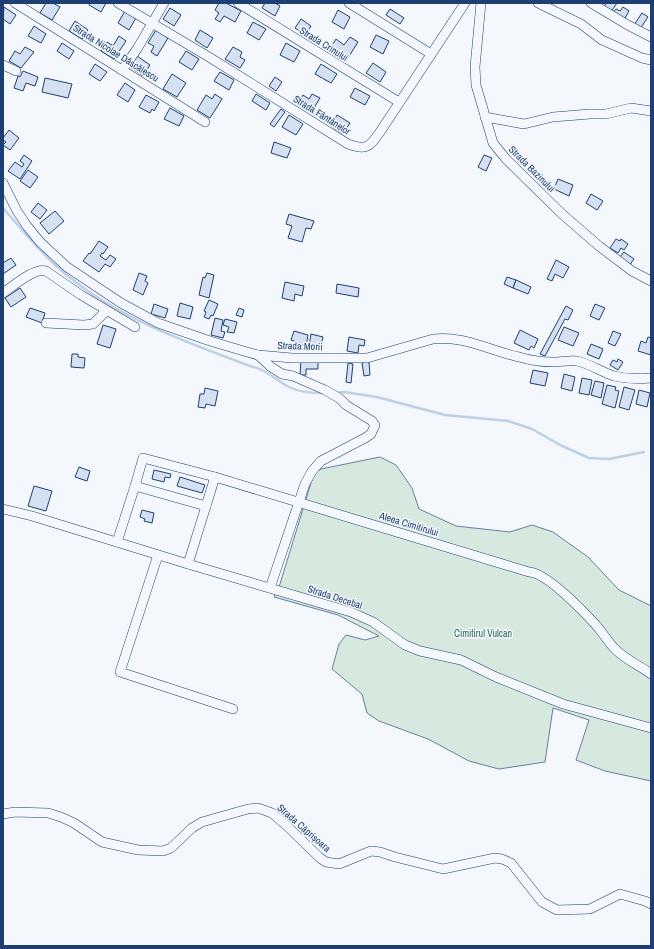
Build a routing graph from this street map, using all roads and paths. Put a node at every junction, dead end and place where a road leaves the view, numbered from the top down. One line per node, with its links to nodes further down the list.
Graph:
1 (14, 3): 15 (street, Strada Nicolae Dăscălescu)
2 (118, 3): 10 (street, Strada Fântânelor)
3 (164, 3): 10 (street)
4 (238, 3): 17 (street, Strada Crinului)
5 (349, 3): 12 (street)
6 (464, 3): 12 (street, Strada Fântânelor)
7 (481, 3): 19 (street, Strada Bazinului)
8 (538, 3): 13 (street)
9 (591, 3): 11 (street)
10 (152, 22): 15 (street); 17 (street, Strada Fântânelor)
11 (651, 38)
12 (431, 54): 17 (street, Strada Fântânelor)
13 (651, 60)
14 (3, 65): 16 (street)
15 (122, 70): 20 (street, Strada Nicolae Dăscălescu)
16 (16, 72)
17 (399, 102)
18 (651, 111): 19 (street)
19 (485, 117): 23 (street, Strada Bazinului)
20 (205, 122)
21 (3, 183): 22 (street, Strada Morii)
22 (62, 272): 24 (street); 25 (street); 28 (street, Strada Morii)
23 (651, 281)
24 (3, 293)
25 (106, 311): 26 (street); 27 (street)
26 (46, 323)
27 (135, 327)
28 (258, 355): 29 (street, Strada Morii); 32 (street)
29 (651, 378)
30 (215, 477): 31 (street, Aleea Cimitirului); 32 (street, Aleea Cimitirului); 33 (street)
31 (135, 486): 33 (street); 35 (street)
32 (299, 502): 38 (street); 39 (street, Aleea Cimitirului)
33 (206, 506): 37 (street)
34 (3, 509): 35 (street, Strada Decebal)
35 (117, 542): 36 (street, Strada Decebal)
36 (158, 555): 37 (street, Strada Decebal); 40 (street)
37 (188, 564): 38 (street, Strada Decebal)
38 (270, 588): 41 (street, Strada Decebal)
39 (651, 674)
40 (233, 709)
41 (651, 728)
42 (3, 814): 43 (street, Strada Căprișoara)
43 (651, 904)

